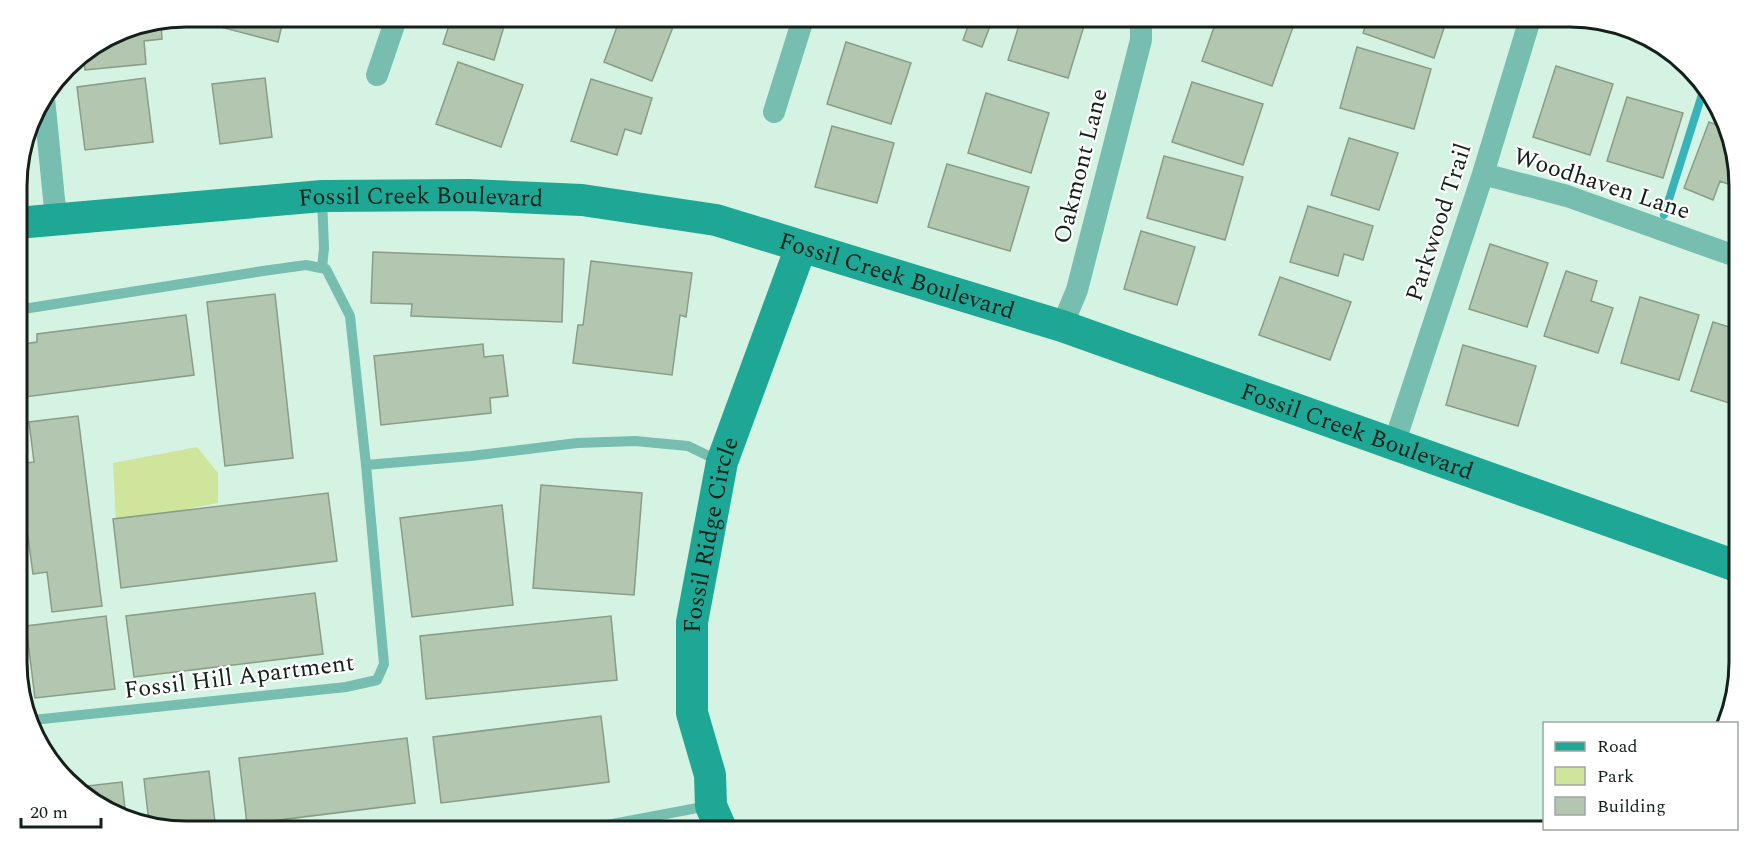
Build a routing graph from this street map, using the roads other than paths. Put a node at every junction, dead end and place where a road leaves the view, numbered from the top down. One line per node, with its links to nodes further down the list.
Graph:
1 (393, 27): 5 (street)
2 (801, 27): 7 (street)
3 (1141, 27): 16 (street, Oakmont Lane)
4 (1528, 27): 8 (street, Parkwood Trail)
5 (377, 75)
6 (45, 112): 10 (street)
7 (774, 112)
8 (1484, 174): 13 (street, Woodhaven Lane); 17 (street, Parkwood Trail)
9 (322, 196): 10 (main road, Fossil Creek Boulevard); 12 (main road, Fossil Creek Boulevard); 14 (lane)
10 (56, 219): 11 (main road, Fossil Creek Boulevard)
11 (27, 222)
12 (801, 247): 16 (main road, Fossil Creek Boulevard); 18 (main road, Fossil Ridge Circle)
13 (1729, 254)
14 (322, 268): 15 (lane); 19 (lane, Fossil Hill Apartment)
15 (27, 308)
16 (1062, 326): 17 (main road, Fossil Creek Boulevard)
17 (1394, 444): 20 (main road, Fossil Creek Boulevard)
18 (722, 462): 19 (lane); 22 (main road, Fossil Ridge Circle)
19 (366, 465): 21 (lane, Fossil Hill Apartment)
20 (1729, 563)
21 (38, 719)
22 (716, 818): 23 (lane)
23 (633, 820): 24 (lane)
24 (628, 821)

